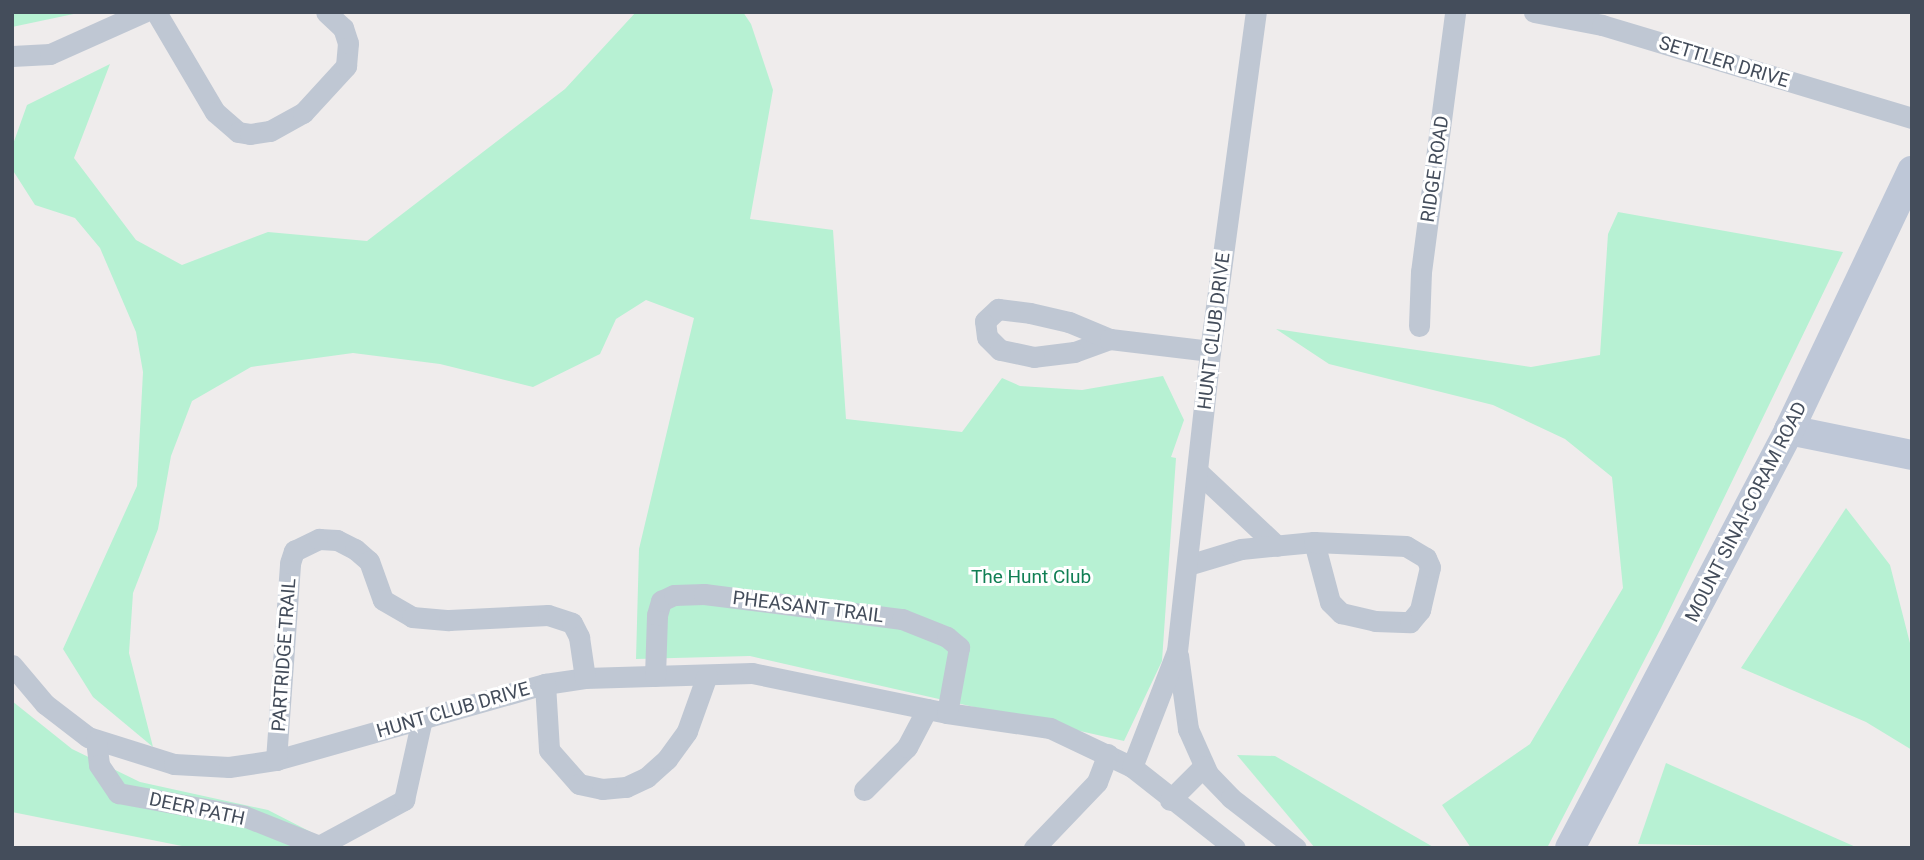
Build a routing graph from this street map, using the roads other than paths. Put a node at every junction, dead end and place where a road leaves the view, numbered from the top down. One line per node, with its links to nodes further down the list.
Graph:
1 (144, 12): 7 (street)
2 (156, 12): 3 (street)
3 (326, 12)
4 (1256, 12): 12 (street, HUNT CLUB DRIVE)
5 (1455, 12): 10 (street, RIDGE ROAD)
6 (1534, 12): 8 (street, SETTLER DRIVE)
7 (12, 56)
8 (1912, 118)
9 (1912, 171): 13 (main road, MOUNT SINAI-CORAM ROAD)
10 (1419, 327)
11 (1110, 339): 11 (street); 12 (street)
12 (1210, 351): 15 (street, HUNT CLUB DRIVE)
13 (1789, 430): 14 (main road); 37 (main road, MOUNT SINAI-CORAM ROAD)
14 (1912, 455)
15 (1198, 472): 17 (street); 18 (street, HUNT CLUB DRIVE)
16 (1314, 542): 16 (street); 17 (street)
17 (1277, 545): 18 (street)
18 (1188, 565): 19 (street, HUNT CLUB DRIVE)
19 (1177, 651): 30 (street, HUNT CLUB DRIVE); 31 (street, HUNT CLUB DRIVE)
20 (12, 665): 27 (street, HUNT CLUB DRIVE)
21 (707, 675): 22 (street, HUNT CLUB DRIVE); 24 (street); 25 (street, HUNT CLUB DRIVE)
22 (655, 676): 23 (street, HUNT CLUB DRIVE); 25 (street, PHEASANT TRAIL)
23 (585, 678): 24 (street, HUNT CLUB DRIVE); 29 (street, PARTRIDGE TRAIL)
24 (545, 684): 26 (street, HUNT CLUB DRIVE)
25 (937, 711): 28 (street, HUNT CLUB DRIVE); 32 (street)
26 (422, 719): 27 (street, DEER PATH); 29 (street, HUNT CLUB DRIVE)
27 (96, 740): 29 (street, HUNT CLUB DRIVE)
28 (1108, 754): 31 (street, HUNT CLUB DRIVE); 34 (street)
29 (276, 760)
30 (1204, 766): 33 (street); 36 (street, HUNT CLUB DRIVE)
31 (1132, 767): 33 (street, HUNT CLUB DRIVE)
32 (864, 790)
33 (1170, 800): 35 (street, HUNT CLUB DRIVE)
34 (1034, 848)
35 (1235, 848)
36 (1296, 848)
37 (1570, 848)

